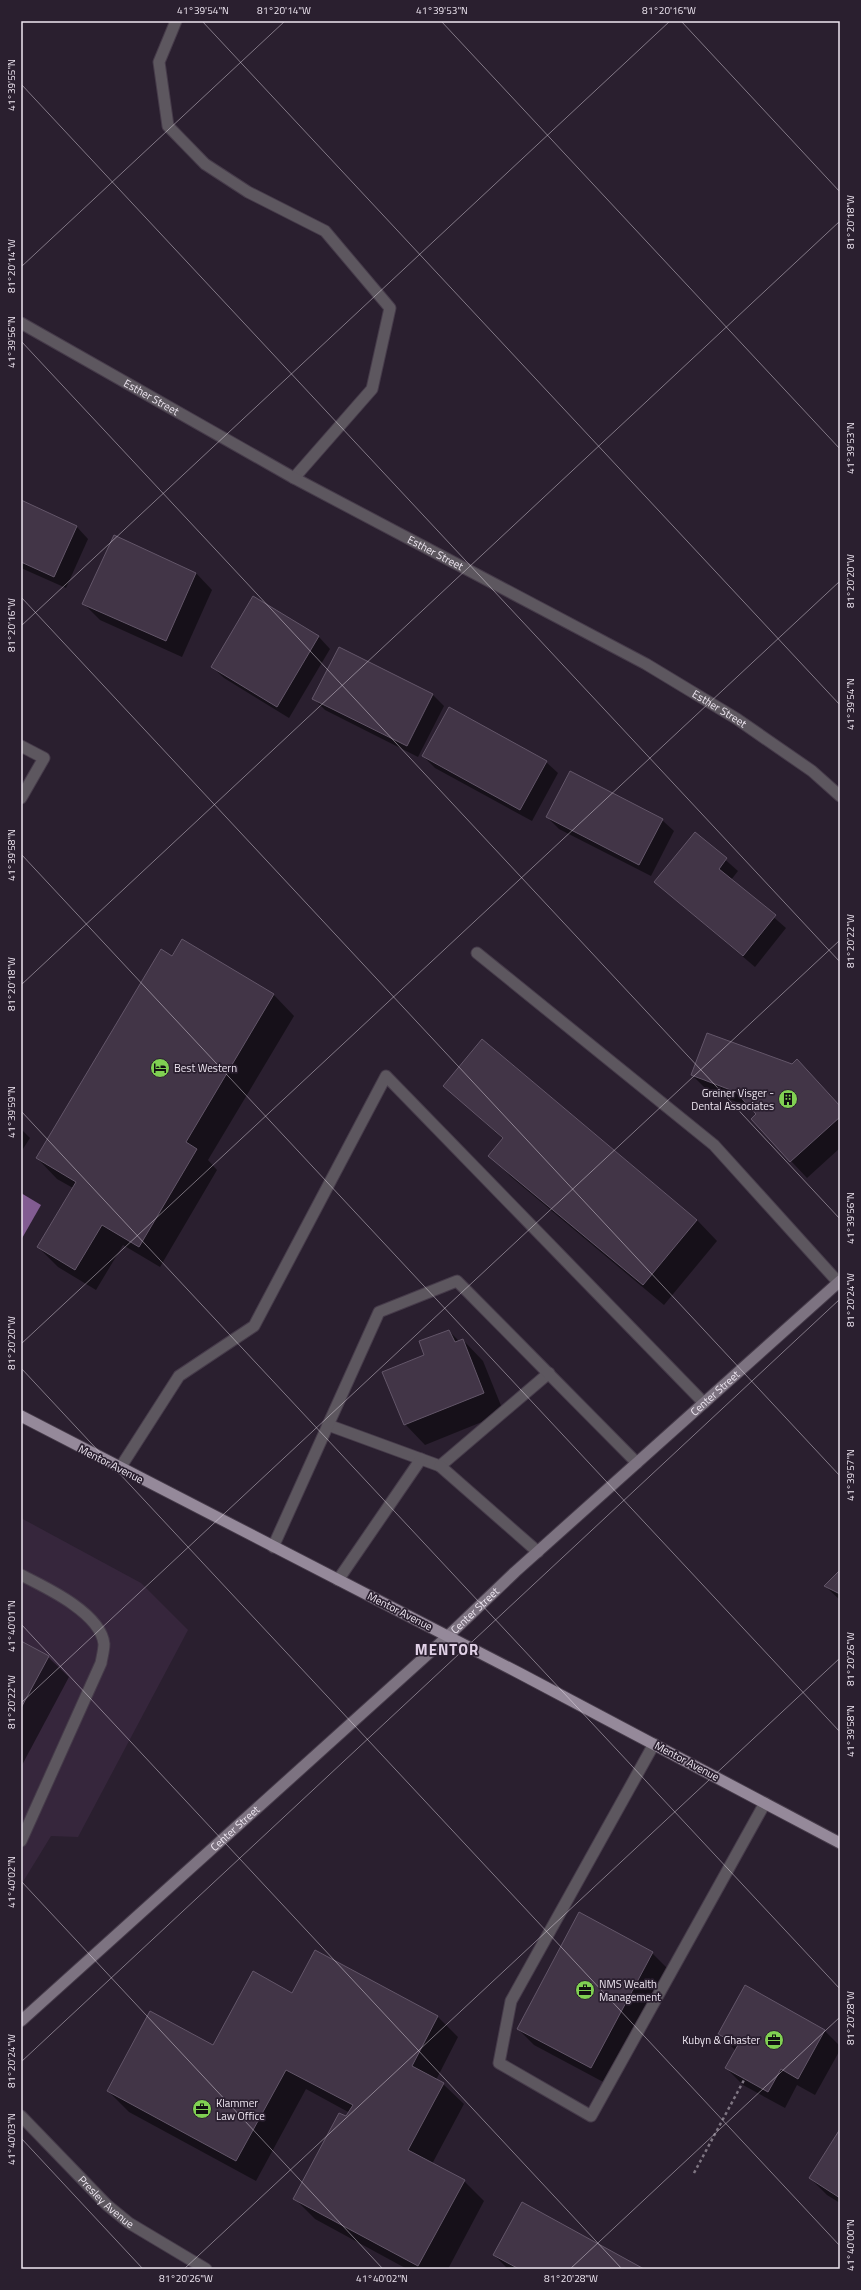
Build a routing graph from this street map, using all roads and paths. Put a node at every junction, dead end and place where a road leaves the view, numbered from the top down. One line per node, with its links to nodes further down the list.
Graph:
1 (176, 21): 3 (street)
2 (21, 323): 3 (street, Esther Street)
3 (294, 478): 5 (street, Esther Street)
4 (21, 746): 6 (street)
5 (840, 796)
6 (21, 798)
7 (476, 952): 8 (street)
8 (839, 1281): 10 (main road, Center Street)
9 (548, 1373): 12 (street); 14 (street); 15 (street)
10 (704, 1403): 14 (main road, Center Street); 16 (street)
11 (21, 1416): 16 (main road, Mentor Avenue)
12 (328, 1424): 13 (street); 17 (street)
13 (420, 1459): 15 (street); 20 (street)
14 (637, 1463): 18 (main road, Center Street)
15 (440, 1466): 18 (street)
16 (120, 1468): 17 (main road, Mentor Avenue)
17 (273, 1547): 20 (main road, Mentor Avenue)
18 (538, 1552): 21 (main road, Center Street)
19 (21, 1574): 24 (street)
20 (338, 1580): 21 (main road, Mentor Avenue)
21 (448, 1636): 22 (main road, Mentor Avenue); 26 (main road, Center Street)
22 (654, 1744): 23 (main road, Mentor Avenue); 23 (street)
23 (765, 1803): 25 (main road, Mentor Avenue)
24 (21, 1841)
25 (840, 1843)
26 (22, 2019)
27 (744, 2080): 29 (path)
28 (21, 2116): 30 (street, Presley Avenue)
29 (694, 2173)
30 (206, 2269)

